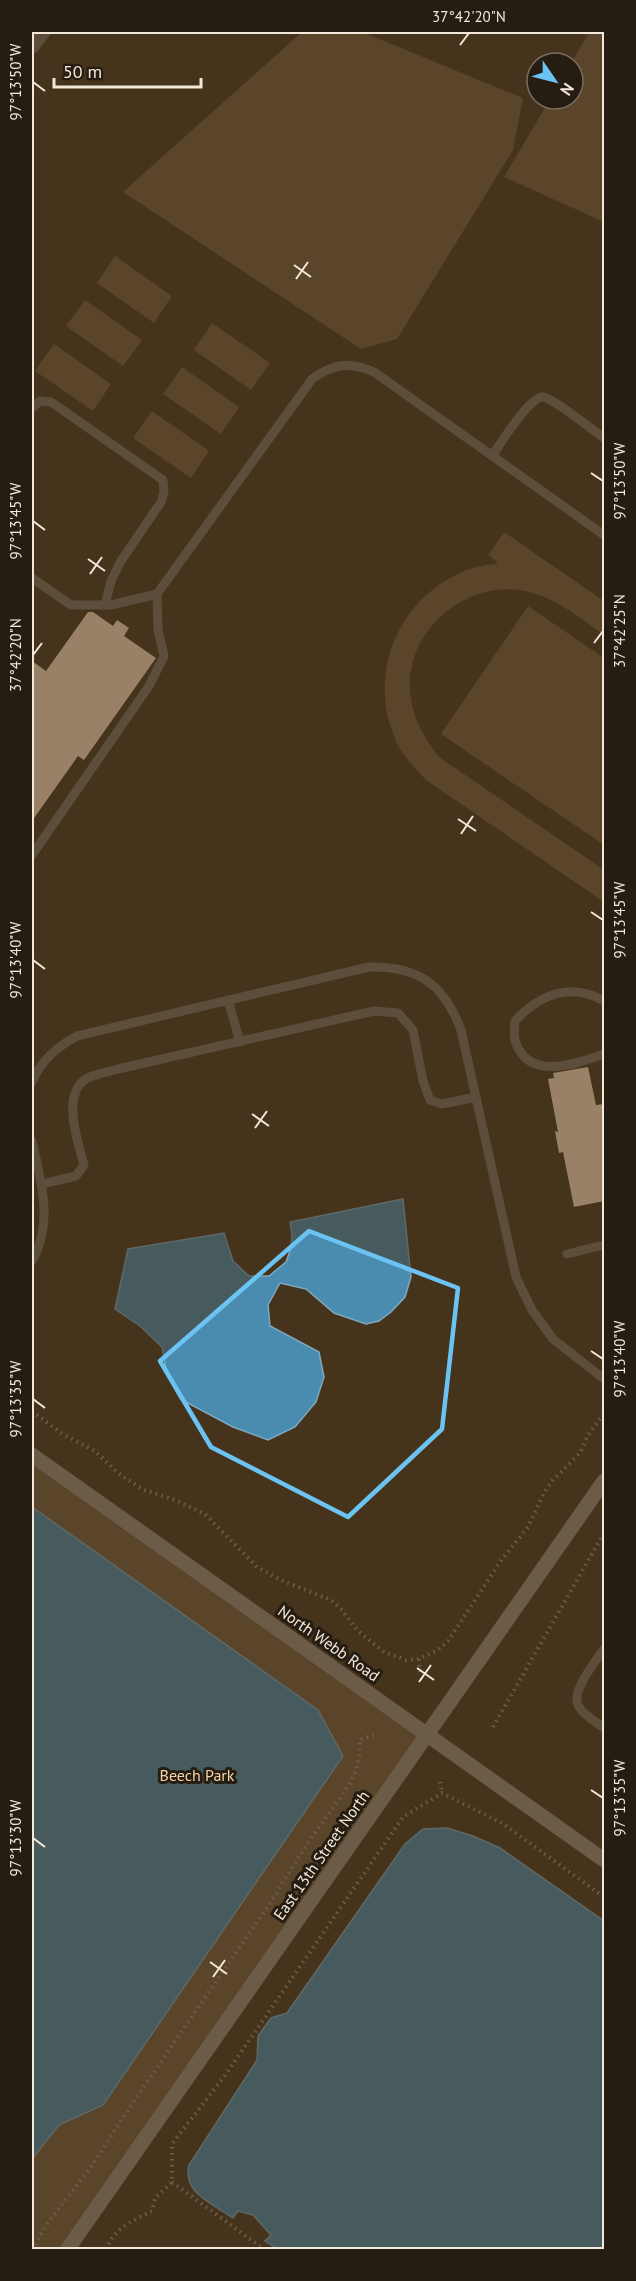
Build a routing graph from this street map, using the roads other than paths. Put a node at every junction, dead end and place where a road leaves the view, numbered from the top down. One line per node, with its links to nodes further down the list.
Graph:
1 (43, 32): 2 (street)
2 (32, 46)
3 (32, 408): 9 (lane)
4 (604, 438): 5 (lane)
5 (492, 456): 6 (lane); 8 (lane)
6 (604, 535)
7 (32, 578): 9 (lane)
8 (157, 594): 9 (lane); 10 (lane)
9 (105, 605)
10 (32, 855)
11 (228, 1000): 13 (lane); 15 (lane); 16 (lane)
12 (604, 1001): 14 (lane)
13 (240, 1042): 16 (lane); 18 (lane)
14 (604, 1054)
15 (32, 1082)
16 (476, 1097): 22 (lane)
17 (32, 1141): 18 (lane)
18 (42, 1184): 21 (lane)
19 (604, 1245): 20 (lane)
20 (567, 1254)
21 (32, 1261)
22 (604, 1379)
23 (32, 1455): 27 (main road, North Webb Road)
24 (604, 1481): 27 (main road, East 13th Street North)
25 (604, 1649): 26 (lane)
26 (604, 1728)
27 (427, 1735): 28 (main road, North Webb Road); 29 (main road, East 13th Street North)
28 (604, 1860)
29 (67, 2250)

